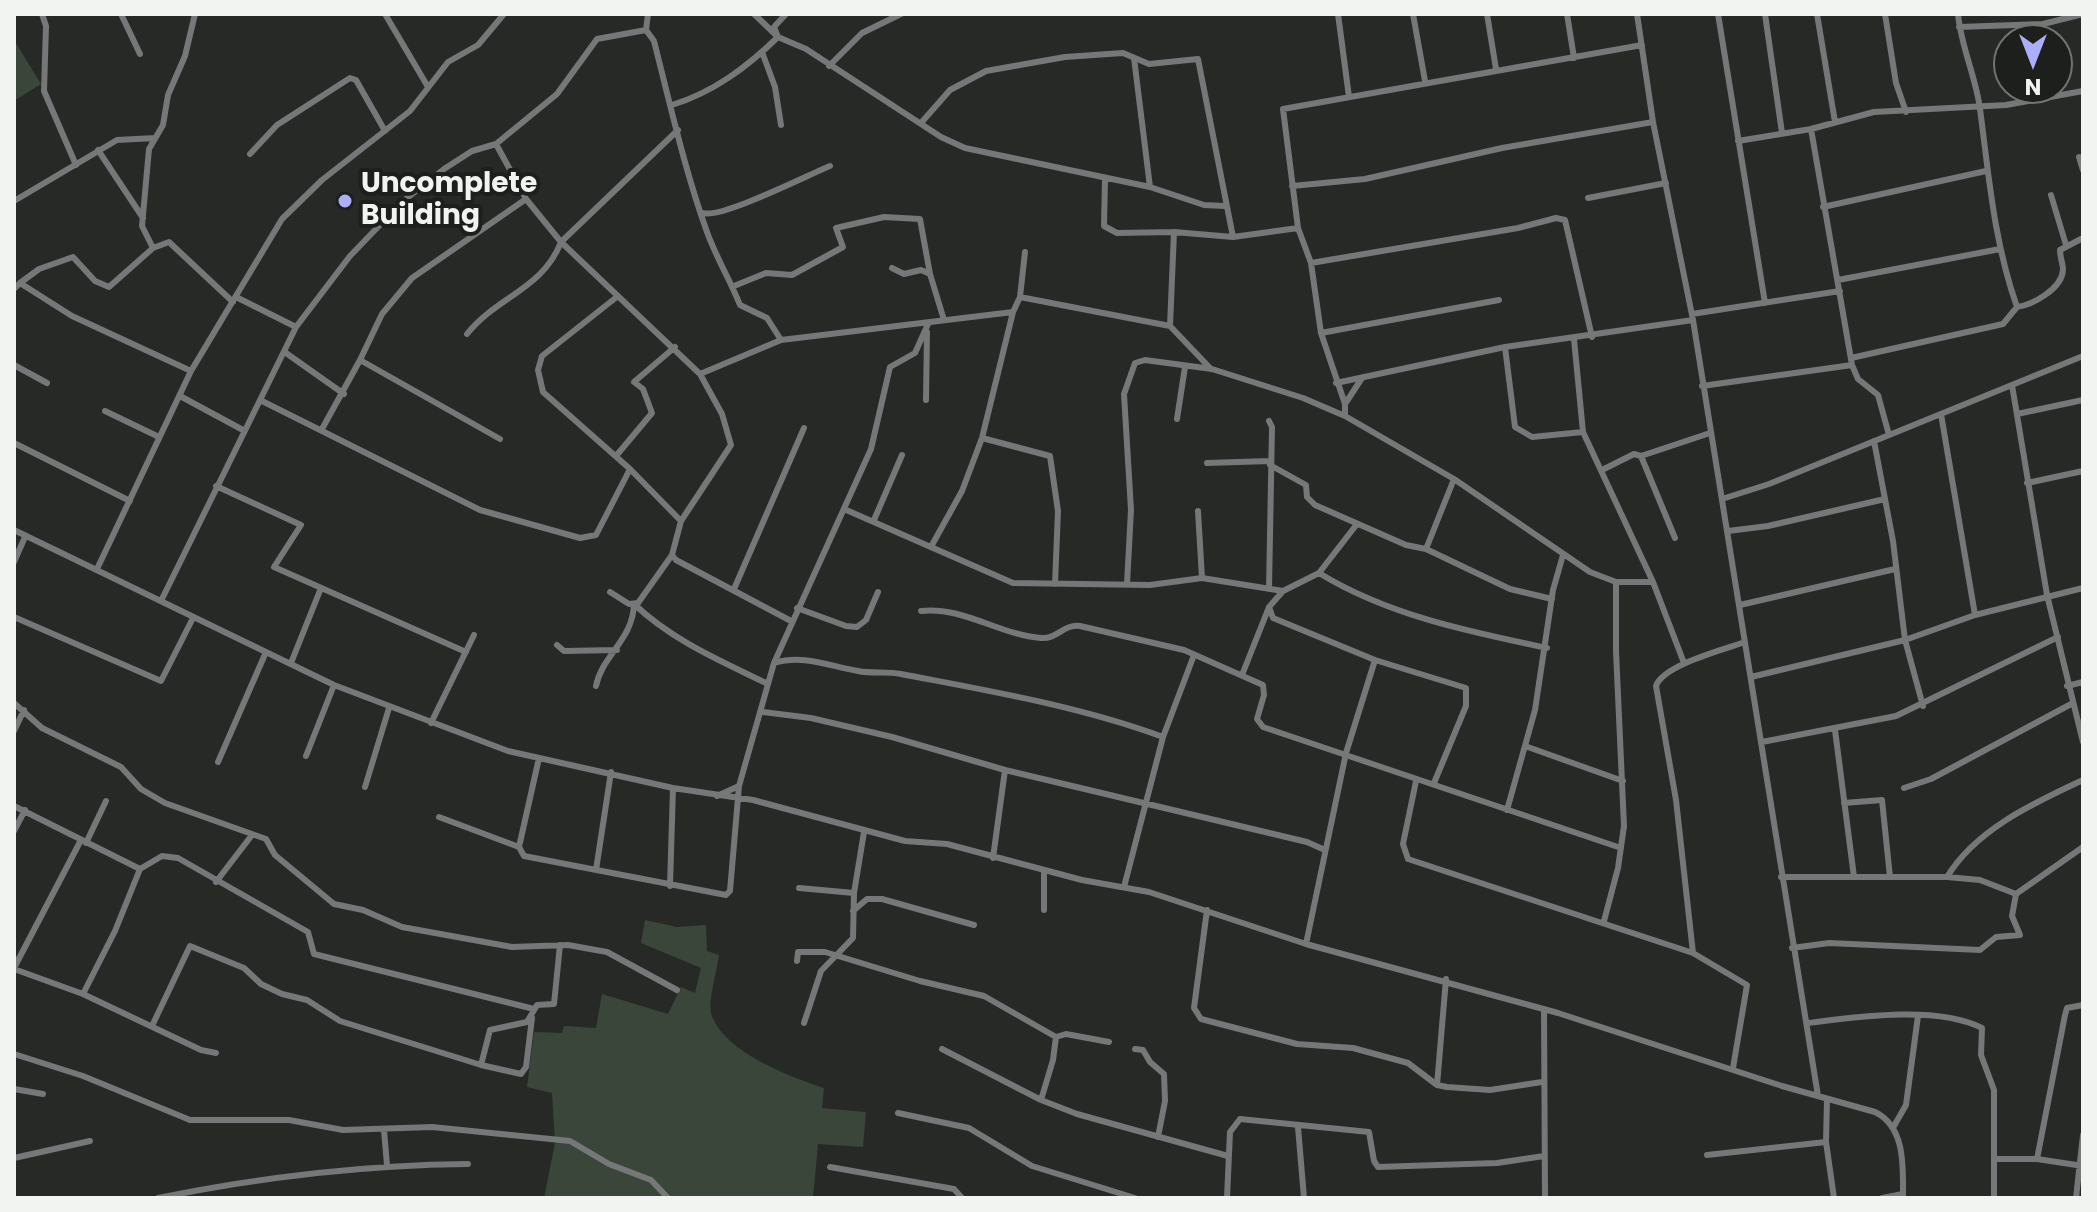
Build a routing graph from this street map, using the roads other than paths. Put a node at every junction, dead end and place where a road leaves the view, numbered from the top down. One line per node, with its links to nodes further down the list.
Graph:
1 (42, 14): 52 (street)
2 (121, 14): 26 (street)
3 (195, 14): 46 (street)
4 (385, 14): 32 (street)
5 (504, 14): 32 (street)
6 (648, 14): 22 (street)
7 (754, 14): 23 (street)
8 (786, 14): 23 (street)
9 (901, 14): 29 (street)
10 (1338, 14): 34 (street)
11 (1413, 14): 31 (street)
12 (1487, 14): 30 (street)
13 (1567, 14): 28 (street)
14 (1637, 14): 24 (street)
15 (1718, 14): 47 (street)
16 (1765, 14): 45 (street)
17 (1817, 14): 39 (street)
18 (1885, 14): 37 (street)
19 (1958, 14): 21 (street)
20 (2083, 14): 21 (street)
21 (1959, 27): 36 (street)
22 (646, 30): 35 (street); 48 (street)
23 (778, 37): 25 (street); 29 (street)
24 (1642, 45): 28 (street); 38 (street)
25 (762, 52): 35 (street); 41 (street)
26 (140, 54)
27 (1134, 58): 40 (street); 59 (street); 64 (street)
28 (1574, 58): 30 (street)
29 (829, 66): 40 (street)
30 (1496, 69): 31 (street)
31 (1425, 81): 34 (street)
32 (428, 87): 44 (street)
33 (2083, 91): 36 (street)
34 (1349, 97): 58 (street)
35 (672, 105): 43 (street)
36 (1980, 106): 37 (street); 55 (street)
37 (1906, 112): 39 (street)
38 (1653, 122): 57 (street); 58 (street)
39 (1835, 122): 42 (street)
40 (921, 123): 56 (street)
41 (781, 125)
42 (1811, 129): 45 (street); 65 (street)
43 (678, 130): 66 (street); 72 (street)
44 (385, 131): 50 (street); 87 (street)
45 (1782, 133): 47 (street)
46 (155, 138): 49 (street); 67 (street)
47 (1738, 141): 89 (street)
48 (496, 144): 62 (street); 96 (street)
49 (98, 150): 52 (street); 67 (street)
50 (250, 154)
51 (2079, 157): 54 (street)
52 (76, 165): 63 (street)
53 (830, 166): 66 (street)
54 (2083, 170)
55 (1986, 171): 65 (street); 75 (street)
56 (1105, 179): 59 (street); 69 (street)
57 (1666, 183): 61 (street); 92 (street)
58 (1292, 186): 68 (street)
59 (1150, 187): 64 (street)
60 (2051, 195): 73 (street)
61 (1588, 198)
62 (526, 199): 72 (street); 106 (street)
63 (14, 201)
64 (1225, 206): 70 (street)
65 (1823, 207): 80 (street)
66 (703, 213): 82 (street)
67 (143, 218): 74 (street)
68 (1298, 228): 70 (street); 77 (street)
69 (1174, 232): 70 (street); 95 (street)
70 (1233, 237)
71 (2083, 238): 73 (street)
72 (561, 242): 85 (street); 98 (street)
73 (2066, 245): 90 (street)
74 (153, 248): 81 (street); 87 (street)
75 (2000, 249): 80 (street); 90 (street)
76 (1025, 252): 86 (street)
77 (1311, 263): 97 (street); 99 (street)
78 (892, 268): 79 (street)
79 (930, 274): 82 (street); 93 (street)
80 (1838, 280): 84 (street)
81 (20, 283): 83 (street); 111 (street)
82 (734, 286): 101 (street)
83 (14, 289)
84 (1840, 291): 89 (street); 107 (street)
85 (618, 296): 102 (street); 142 (street)
86 (1020, 297): 91 (street); 95 (street)
87 (234, 299): 96 (street); 111 (street)
88 (1499, 300): 97 (street)
89 (1765, 303): 92 (street)
90 (2017, 307): 107 (street)
91 (1013, 312): 93 (street); 137 (street)
92 (1692, 317): 99 (street); 117 (street)
93 (944, 320): 94 (street)
94 (928, 324): 101 (street); 121 (street); 155 (street)
95 (1170, 326): 110 (street)
96 (296, 327): 104 (street)
97 (1321, 333): 115 (street)
98 (467, 334)
99 (1592, 337): 100 (street)
100 (1574, 339): 103 (street); 133 (street)
101 (781, 340): 112 (street)
102 (675, 347): 112 (street); 142 (street)
103 (1505, 347): 113 (street); 133 (street)
104 (286, 353): 118 (street); 120 (street)
105 (2083, 356): 116 (street)
106 (360, 360): 118 (street); 138 (street)
107 (1851, 361): 117 (street); 135 (street)
108 (14, 365): 114 (street)
109 (1185, 367): 110 (street); 128 (street); 176 (street)
110 (1212, 369): 127 (street)
111 (191, 371): 119 (street)
112 (700, 374): 158 (street)
113 (1362, 378): 115 (street); 123 (street)
114 (47, 383)
115 (1336, 383): 123 (street)
116 (2012, 385): 125 (street); 126 (street)
117 (1702, 386): 134 (street)
118 (344, 394): 131 (street)
119 (180, 396): 132 (street); 136 (street)
120 (260, 400): 131 (street); 132 (street)
121 (926, 400)
122 (2083, 400): 126 (street)
123 (1345, 404): 127 (street)
124 (105, 411): 136 (street)
125 (1941, 414): 135 (street); 192 (street)
126 (2017, 414): 150 (street)
127 (1345, 416): 149 (street)
128 (1177, 419)
129 (1269, 421): 145 (street)
130 (804, 428): 179 (street)
131 (322, 429): 146 (street)
132 (243, 430): 151 (street)
133 (1583, 432): 147 (street)
134 (1710, 433): 143 (street); 152 (street)
135 (1889, 435): 139 (street)
136 (159, 437): 154 (street)
137 (982, 438): 164 (street); 175 (street)
138 (500, 439)
139 (1874, 441): 152 (street); 153 (street)
140 (14, 443): 154 (street)
141 (902, 455): 157 (street)
142 (616, 456): 146 (street)
143 (1641, 456): 147 (street); 163 (street)
144 (1207, 463): 145 (street)
145 (1270, 463): 159 (street); 180 (street)
146 (630, 469): 158 (street)
147 (1602, 470): 174 (street)
148 (2083, 471): 150 (street)
149 (1454, 479): 165 (street); 167 (street)
150 (2027, 483): 184 (street)
151 (216, 486): 177 (street); 186 (street)
152 (1722, 499): 161 (street)
153 (1885, 499): 161 (street); 170 (street)
154 (130, 501): 169 (street)
155 (844, 509): 157 (street); 190 (street)
156 (1198, 511): 172 (street)
157 (874, 520): 164 (street)
158 (681, 521): 166 (street)
159 (1357, 524): 165 (street); 171 (street)
160 (14, 530): 162 (street)
161 (1728, 531): 188 (street)
162 (25, 537): 168 (street); 169 (street)
163 (1675, 538)
164 (932, 545): 175 (street)
165 (1426, 549): 185 (street)
166 (672, 555): 179 (street); 187 (street)
167 (1563, 555): 173 (street); 185 (street)
168 (14, 562)
169 (97, 569): 186 (street)
170 (1895, 569): 188 (street); 198 (street)
171 (1319, 573): 181 (street); 201 (street)
172 (1202, 578): 176 (street); 180 (street)
173 (1616, 582): 174 (street); 238 (street)
174 (1653, 582): 209 (street)
175 (1055, 584): 176 (street)
176 (1127, 584)
177 (321, 588): 204 (street); 207 (street)
178 (2083, 588): 184 (street)
179 (734, 589): 195 (street)
180 (1269, 589): 181 (street)
181 (1283, 591): 189 (street)
182 (610, 592): 187 (street)
183 (878, 592): 190 (street)
184 (2047, 595): 192 (street); 197 (street)
185 (1552, 599): 201 (street)
186 (161, 601): 194 (street)
187 (634, 604): 202 (street); 213 (street)
188 (1740, 605): 199 (street)
189 (1269, 607): 206 (street); 210 (street)
190 (797, 608): 195 (street)
191 (921, 611): 205 (street)
192 (1975, 615): 198 (street)
193 (14, 617): 194 (street)
194 (193, 618): 203 (street)
195 (791, 621): 208 (street)
196 (474, 635): 204 (street)
197 (2058, 637): 216 (street); 219 (street)
198 (1905, 640): 211 (street); 219 (street)
199 (1745, 642): 209 (street); 211 (street)
200 (557, 645): 202 (street)
201 (1547, 648): 229 (street)
202 (617, 650): 215 (street)
203 (266, 652): 207 (street); 233 (street)
204 (466, 652): 223 (street)
205 (1194, 655): 210 (street); 226 (street)
206 (1375, 660): 230 (street); 239 (street)
207 (291, 663): 214 (street)
208 (774, 663): 213 (street); 226 (street)
209 (1684, 663): 283 (street)
210 (1242, 675): 230 (street)
211 (1751, 677): 227 (street)
212 (2083, 682): 216 (street)
213 (768, 684): 222 (street)
214 (334, 685): 220 (street); 231 (street)
215 (596, 686)
216 (2067, 686): 218 (street)
217 (14, 703): 221 (street)
218 (2073, 703): 228 (street); 243 (street)
219 (1923, 706): 224 (street)
220 (389, 708): 223 (street); 241 (street)
221 (24, 710): 225 (street); 255 (street)
222 (763, 712): 234 (street); 240 (street)
223 (431, 723): 232 (street)
224 (1835, 730): 227 (street); 248 (street)
225 (14, 731)
226 (1163, 737): 247 (street)
227 (1762, 742): 265 (street)
228 (2083, 742)
229 (1525, 746): 238 (street); 251 (street)
230 (1346, 753): 237 (street); 260 (street)
231 (306, 756)
232 (539, 758): 235 (street); 257 (street)
233 (218, 762)
234 (1005, 770): 247 (street); 261 (street)
235 (611, 772): 242 (street); 263 (street)
236 (2083, 780): 268 (street)
237 (1416, 781): 239 (street); 278 (street)
238 (1623, 781): 259 (street)
239 (1434, 783): 251 (street)
240 (739, 786): 244 (street); 245 (street)
241 (365, 787)
242 (673, 788): 244 (street); 270 (street)
243 (1904, 788)
244 (717, 796): 245 (street)
245 (738, 798): 254 (street); 270 (street)
246 (106, 801): 256 (street)
247 (1145, 801): 260 (street); 271 (street)
248 (1844, 803): 266 (street); 267 (street)
249 (14, 806): 250 (street)
250 (25, 810): 253 (street); 256 (street)
251 (1507, 810): 259 (street)
252 (439, 817): 257 (street)
253 (14, 831)
254 (864, 832): 261 (street); 273 (street)
255 (252, 835): 269 (street); 281 (street)
256 (83, 841): 262 (street); 286 (street)
257 (519, 847): 263 (street)
258 (2083, 847): 274 (street)
259 (1621, 848): 278 (street)
260 (1325, 850): 280 (street)
261 (993, 858): 264 (street)
262 (140, 869): 269 (street); 289 (street)
263 (596, 870): 270 (street)
264 (1044, 870): 271 (street); 275 (street)
265 (1781, 877): 266 (street); 282 (street)
266 (1854, 877): 267 (street)
267 (1890, 877): 268 (street)
268 (1947, 877): 274 (street)
269 (216, 882): 291 (street)
270 (670, 886)
271 (1124, 887): 276 (street)
272 (799, 888): 273 (street)
273 (854, 893): 277 (street)
274 (2016, 894): 282 (street)
275 (1044, 910)
276 (1207, 910): 280 (street); 307 (street)
277 (853, 911): 279 (street); 284 (street)
278 (1604, 921): 283 (street)
279 (974, 925)
280 (1306, 944): 287 (street)
281 (560, 945): 288 (street); 291 (street)
282 (1792, 948): 296 (street)
283 (1693, 953): 305 (street)
284 (835, 957): 285 (street); 295 (street); 298 (street)
285 (797, 961)
286 (14, 968): 289 (street)
287 (1446, 979): 292 (street); 307 (street)
288 (677, 990)
289 (83, 994): 297 (street)
290 (2083, 1005): 326 (street)
291 (534, 1009): 294 (street)
292 (1544, 1009): 305 (street); 306 (street)
293 (1918, 1016): 296 (street); 314 (street); 325 (street)
294 (532, 1018): 304 (street); 304 (street)
295 (804, 1023)
296 (1808, 1023): 310 (street)
297 (152, 1026): 302 (street); 304 (street)
298 (1056, 1037): 299 (street); 312 (street)
299 (1109, 1042)
300 (942, 1049): 312 (street)
301 (1135, 1049): 318 (street)
302 (216, 1053)
303 (14, 1054): 316 (street)
304 (481, 1065)
305 (1733, 1068): 310 (street)
306 (1542, 1082): 307 (street); 323 (street)
307 (1437, 1085)
308 (14, 1089): 309 (street)
309 (43, 1094)
310 (1818, 1096): 311 (street)
311 (1827, 1099): 314 (street); 320 (street)
312 (1041, 1100): 318 (street)
313 (898, 1113): 335 (street)
314 (1894, 1126): 331 (street)
315 (1298, 1127): 322 (street); 323 (street); 337 (street)
316 (384, 1130): 328 (street); 333 (street)
317 (2083, 1135): 329 (street)
318 (1158, 1137): 322 (street)
319 (90, 1141): 324 (street)
320 (1826, 1142): 321 (street); 339 (street)
321 (1707, 1155)
322 (1228, 1156): 336 (street)
323 (1544, 1156): 338 (street)
324 (14, 1158)
325 (1995, 1159): 326 (street); 341 (street)
326 (2037, 1159): 329 (street)
327 (468, 1164): 328 (street)
328 (387, 1165): 332 (street)
329 (2081, 1166): 342 (street)
330 (830, 1167): 334 (street)
331 (1903, 1196): 340 (street)
332 (158, 1198)
333 (668, 1198)
334 (962, 1198)
335 (1135, 1198)
336 (1227, 1198)
337 (1304, 1198)
338 (1545, 1198)
339 (1834, 1198)
340 (1882, 1198)
341 (1994, 1198)
342 (2076, 1198)

